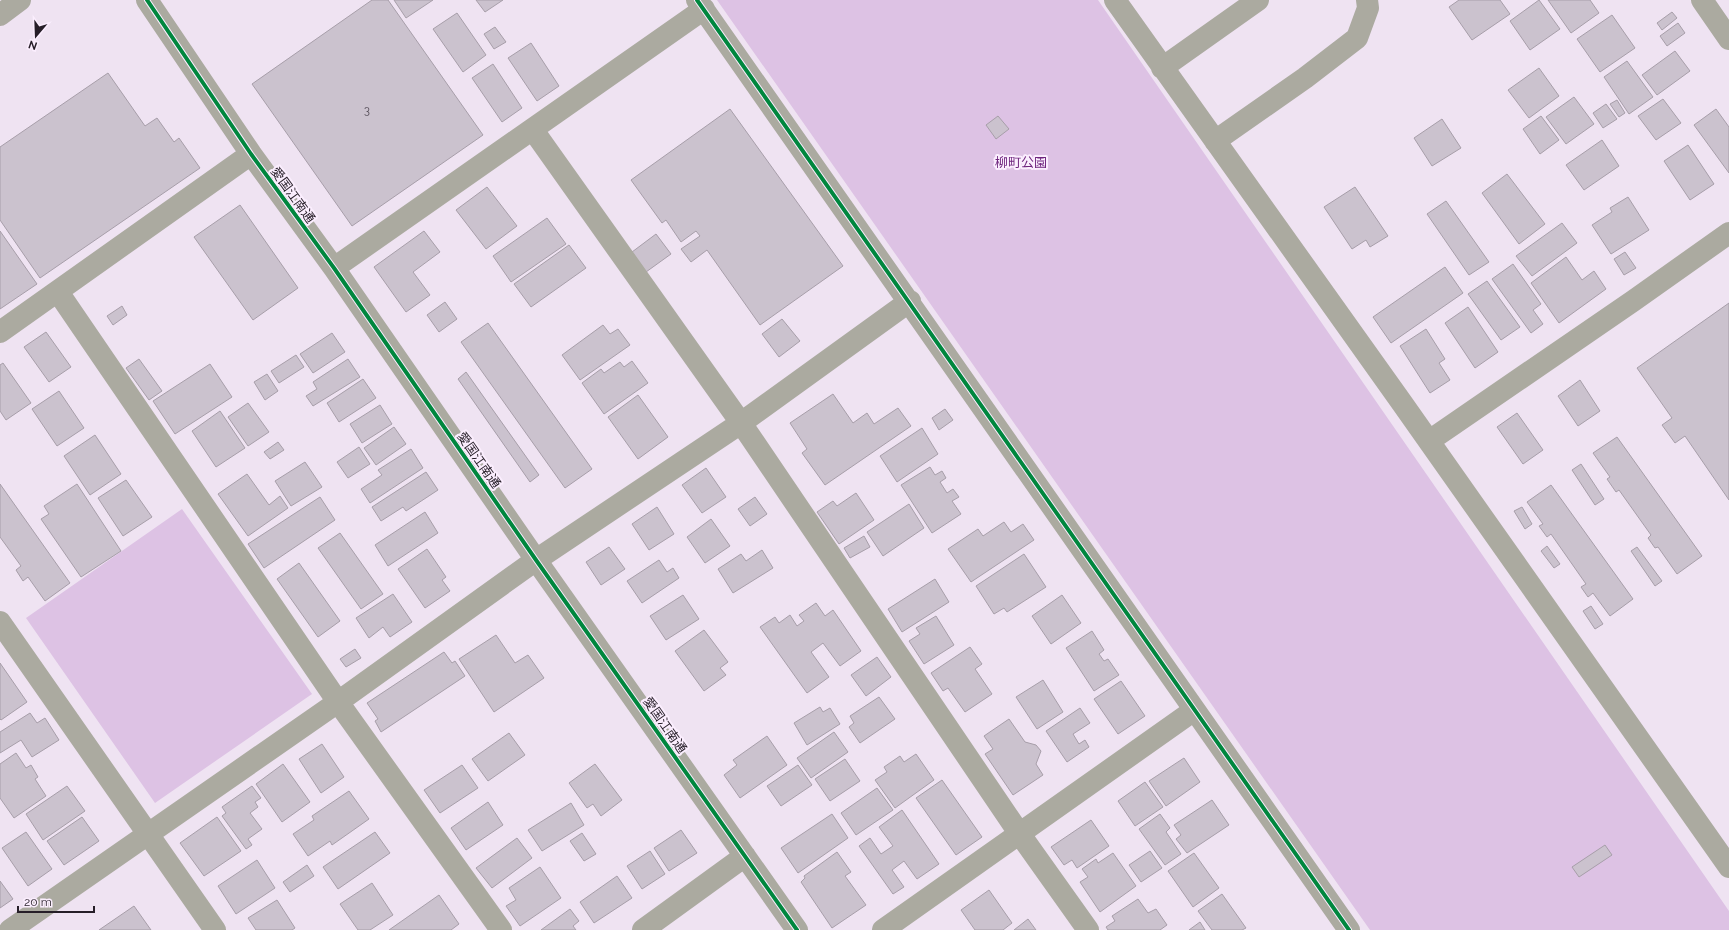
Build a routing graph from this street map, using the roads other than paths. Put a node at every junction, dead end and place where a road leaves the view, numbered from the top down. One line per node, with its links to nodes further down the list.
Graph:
1 (20, 0): 8 (street)
2 (147, 0): 13 (street, 愛国江南通)
3 (1115, 0): 10 (street)
4 (1258, 0): 10 (street)
5 (1367, 0): 12 (street)
6 (1702, 0): 9 (street)
7 (700, 5): 11 (street); 17 (street)
8 (0, 14)
9 (1729, 39)
10 (1162, 68): 12 (street)
11 (533, 130): 15 (street); 19 (street)
12 (1215, 141): 20 (street)
13 (251, 154): 15 (street, 愛国江南通); 16 (street)
14 (1729, 233): 20 (street)
15 (334, 268): 21 (street, 愛国江南通)
16 (58, 292): 18 (street); 23 (street)
17 (910, 301): 19 (street); 24 (street)
18 (0, 332)
19 (741, 423): 21 (street); 25 (street)
20 (1428, 441): 28 (street)
21 (536, 560): 23 (street); 27 (street, 愛国江南通)
22 (0, 622): 26 (street)
23 (338, 702): 26 (street); 31 (street)
24 (1193, 710): 25 (street); 36 (street)
25 (1019, 833): 34 (street); 35 (street)
26 (148, 834): 29 (street); 30 (street)
27 (745, 856): 32 (street); 33 (street, 愛国江南通)
28 (1729, 866)
29 (10, 930)
30 (215, 930)
31 (501, 930)
32 (643, 930)
33 (797, 930)
34 (883, 930)
35 (1088, 930)
36 (1349, 930)

